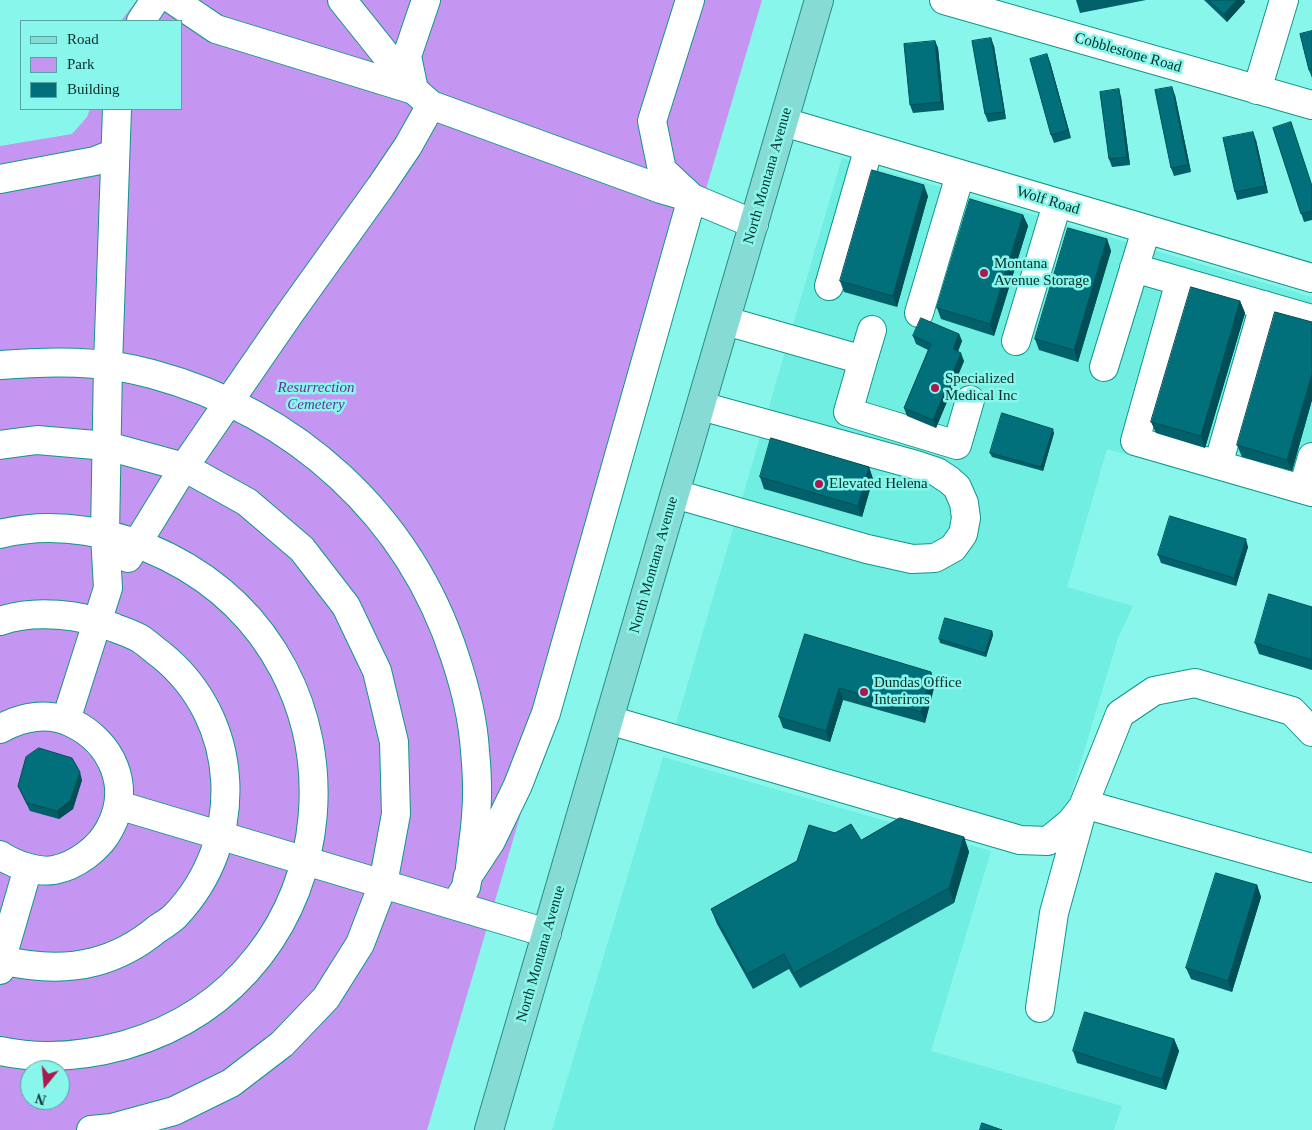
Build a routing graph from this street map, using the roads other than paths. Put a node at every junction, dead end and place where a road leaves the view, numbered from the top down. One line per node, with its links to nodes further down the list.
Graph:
1 (155, 0): 10 (street)
2 (173, 0): 12 (street)
3 (344, 0): 12 (street)
4 (426, 0): 12 (street)
5 (690, 0): 20 (street)
6 (819, 0): 15 (main road, North Montana Avenue)
7 (944, 0): 9 (street, Cobblestone Road)
8 (1284, 0): 11 (street)
9 (1023, 11): 11 (street, Cobblestone Road)
10 (142, 20)
11 (1257, 90): 13 (street, Cobblestone Road)
12 (423, 98): 20 (street); 39 (street)
13 (1312, 105)
14 (117, 110): 17 (street)
15 (784, 122): 16 (street, Wolf Road); 22 (main road, North Montana Avenue)
16 (869, 147): 18 (street, Wolf Road); 27 (street)
17 (115, 153): 19 (street); 36 (street)
18 (960, 175): 21 (street, Wolf Road); 29 (street)
19 (0, 179)
20 (692, 198): 22 (street); 65 (street)
21 (1057, 204): 23 (street, Wolf Road); 33 (street)
22 (754, 224): 31 (main road, North Montana Avenue)
23 (1146, 230): 24 (street); 25 (street, Wolf Road)
24 (1134, 268): 26 (street); 37 (street)
25 (1312, 278)
26 (1180, 281): 28 (street); 44 (street)
27 (829, 286)
28 (1264, 305): 30 (street); 44 (street)
29 (918, 313)
30 (1312, 319)
31 (726, 320): 34 (street); 40 (main road, North Montana Avenue)
32 (872, 330): 34 (street)
33 (1016, 341)
34 (863, 360): 38 (street)
35 (0, 365): 36 (street)
36 (108, 365): 39 (street); 42 (street)
37 (1104, 367)
38 (970, 400)
39 (230, 402): 45 (street); 65 (street)
40 (701, 406): 47 (main road, North Montana Avenue); 47 (street)
41 (0, 445): 42 (street)
42 (107, 446): 45 (street); 49 (street)
43 (1312, 457): 46 (street)
44 (1218, 465): 46 (street)
45 (184, 467): 50 (street); 66 (street)
46 (1307, 490)
47 (675, 494): 55 (main road, North Montana Avenue)
48 (0, 534): 49 (street)
49 (105, 535): 50 (street); 51 (street)
50 (138, 544): 51 (street); 62 (street)
51 (108, 588): 52 (street)
52 (97, 620): 53 (street); 54 (street); 60 (street)
53 (0, 621)
54 (66, 720): 56 (street); 59 (street)
55 (609, 720): 58 (street); 68 (main road, North Montana Avenue)
56 (0, 729)
57 (1312, 732): 58 (street)
58 (1084, 804): 64 (street); 70 (street)
59 (118, 805): 60 (street); 63 (street)
60 (221, 836): 62 (street); 69 (street)
61 (0, 855): 63 (street)
62 (306, 861): 66 (street); 71 (street)
63 (28, 868): 69 (street)
64 (1312, 868)
65 (468, 876): 67 (street)
66 (383, 884): 67 (street); 72 (street)
67 (455, 905): 68 (street)
68 (547, 933): 73 (main road, North Montana Avenue)
69 (0, 964)
70 (1040, 1008)
71 (0, 1051)
72 (91, 1130)
73 (489, 1130)

